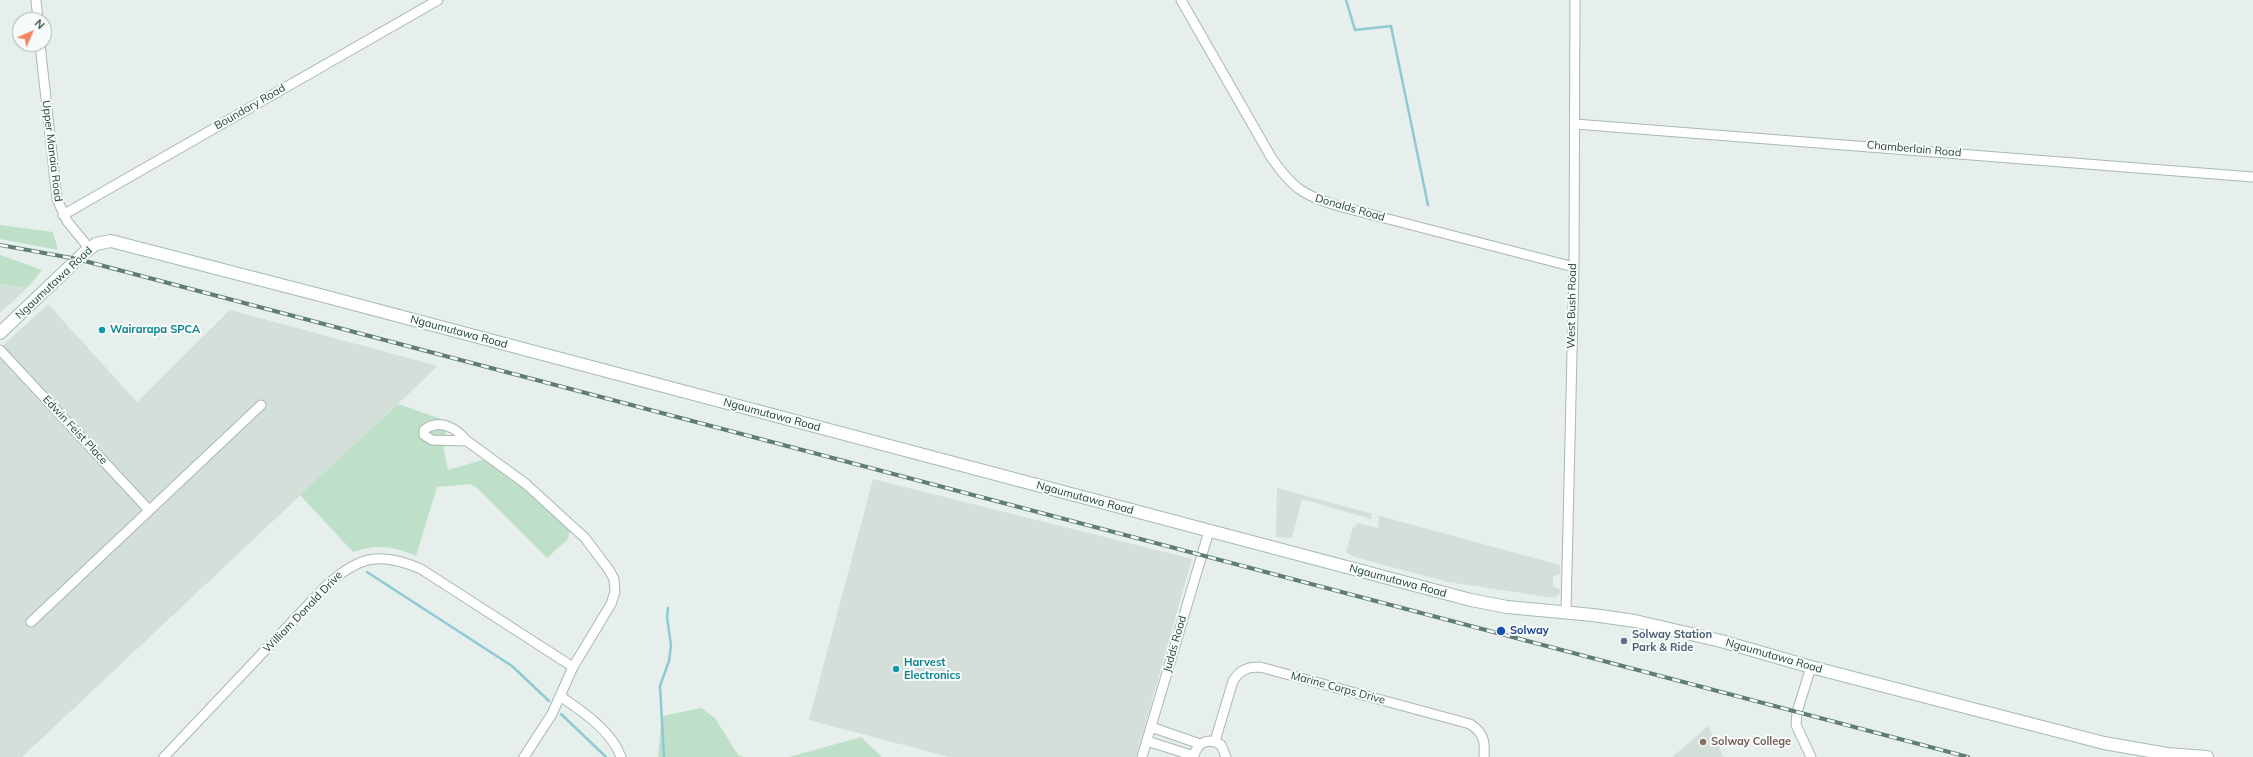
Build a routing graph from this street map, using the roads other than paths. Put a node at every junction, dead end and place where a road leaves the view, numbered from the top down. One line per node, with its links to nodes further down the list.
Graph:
1 (36, 0): 5 (street)
2 (438, 0): 9 (street, Boundary Road)
3 (1181, 0): 11 (street, Donalds Road)
4 (1575, 0): 7 (street, West Bush Road)
5 (37, 12)
6 (41, 52): 9 (street, Upper Manaia Road)
7 (1575, 124): 8 (street, Chamberlain Road); 11 (street, West Bush Road)
8 (2253, 177)
9 (63, 215): 10 (street, Upper Manaia Road)
10 (89, 248): 12 (main road, Ngaumutawa Road); 17 (main road, Ngaumutawa Road)
11 (1574, 267): 18 (street, West Bush Road)
12 (0, 333)
13 (0, 350): 16 (street, Edwin Feist Place)
14 (261, 405): 16 (street)
15 (467, 440): 20 (street)
16 (150, 510): 19 (street)
17 (1209, 531): 18 (main road, Ngaumutawa Road); 23 (street, Judds Road)
18 (1566, 612): 21 (main road, Ngaumutawa Road)
19 (31, 622)
20 (573, 667): 22 (street); 28 (street, William Donald Drive)
21 (1811, 667): 34 (street); 35 (main road, Ngaumutawa Road)
22 (560, 696): 29 (street); 30 (street)
23 (1151, 728): 24 (street, Judds Road); 26 (street)
24 (1147, 741): 27 (street); 31 (street, Judds Road)
25 (1215, 741): 26 (street); 32 (street); 33 (street, Marine Corps Drive)
26 (1200, 744): 27 (street)
27 (1194, 756)
28 (164, 757)
29 (524, 757)
30 (621, 757)
31 (1142, 757)
32 (1227, 757)
33 (1484, 757)
34 (1811, 757)
35 (2207, 757)

